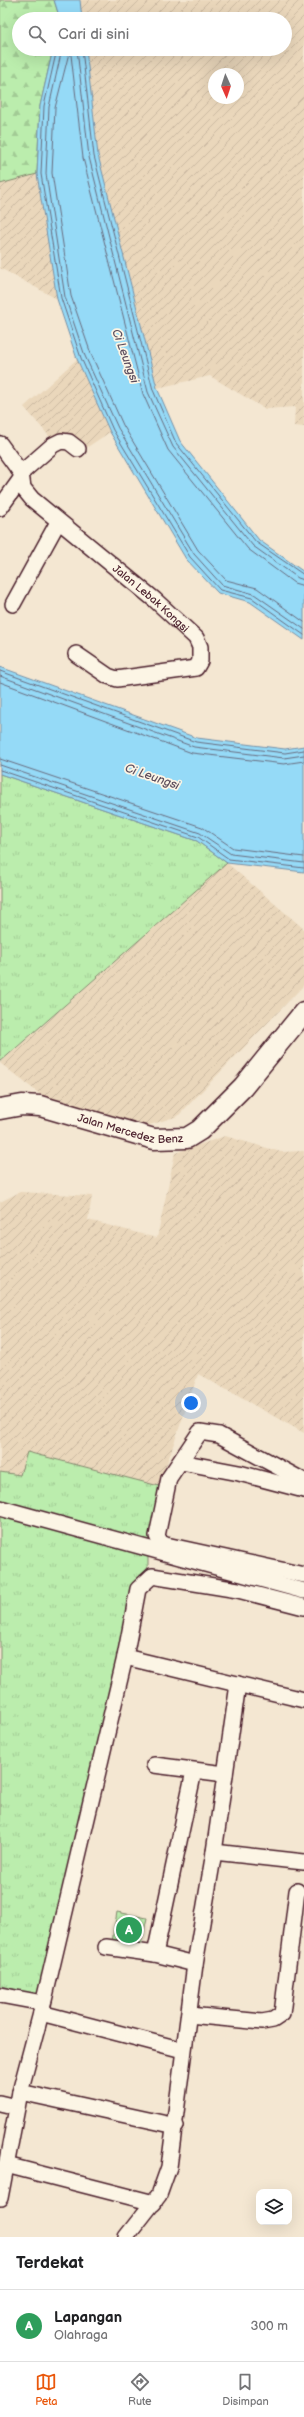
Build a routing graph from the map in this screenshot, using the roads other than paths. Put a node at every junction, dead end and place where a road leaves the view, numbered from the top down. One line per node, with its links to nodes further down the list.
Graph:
1 (0, 444): 3 (street, Jalan Lebak Kongsi)
2 (78, 449): 3 (street)
3 (20, 476): 4 (street); 5 (street, Jalan Lebak Kongsi)
4 (0, 508)
5 (58, 522): 6 (street); 7 (street, Jalan Lebak Kongsi)
6 (13, 604)
7 (76, 654)
8 (304, 1012): 9 (main road, Jalan Mercedez Benz)
9 (0, 1109)
10 (181, 1462): 11 (street); 12 (street); 14 (street)
11 (304, 1481)
12 (304, 1490)
13 (0, 1508): 15 (street)
14 (304, 1575)
15 (304, 1591)
16 (304, 1607): 17 (street)
17 (125, 1657): 18 (street); 30 (street)
18 (238, 1684): 19 (street); 22 (street)
19 (304, 1700)
20 (154, 1765): 21 (street)
21 (194, 1772): 22 (street); 27 (street)
22 (225, 1774): 23 (street)
23 (214, 1852): 24 (street); 28 (street)
24 (304, 1862)
25 (297, 1891): 31 (street)
26 (106, 1947): 27 (street)
27 (155, 1954): 28 (street)
28 (195, 1964): 31 (street)
29 (0, 1995): 30 (street)
30 (42, 2008): 32 (street); 33 (street)
31 (189, 2015): 32 (street)
32 (183, 2050): 36 (street)
33 (20, 2092): 35 (street); 36 (street)
34 (0, 2103): 35 (street)
35 (17, 2107): 37 (street)
36 (176, 2126): 39 (street)
37 (6, 2165): 38 (street); 39 (street)
38 (0, 2198)
39 (154, 2203): 40 (street)
40 (126, 2237)

